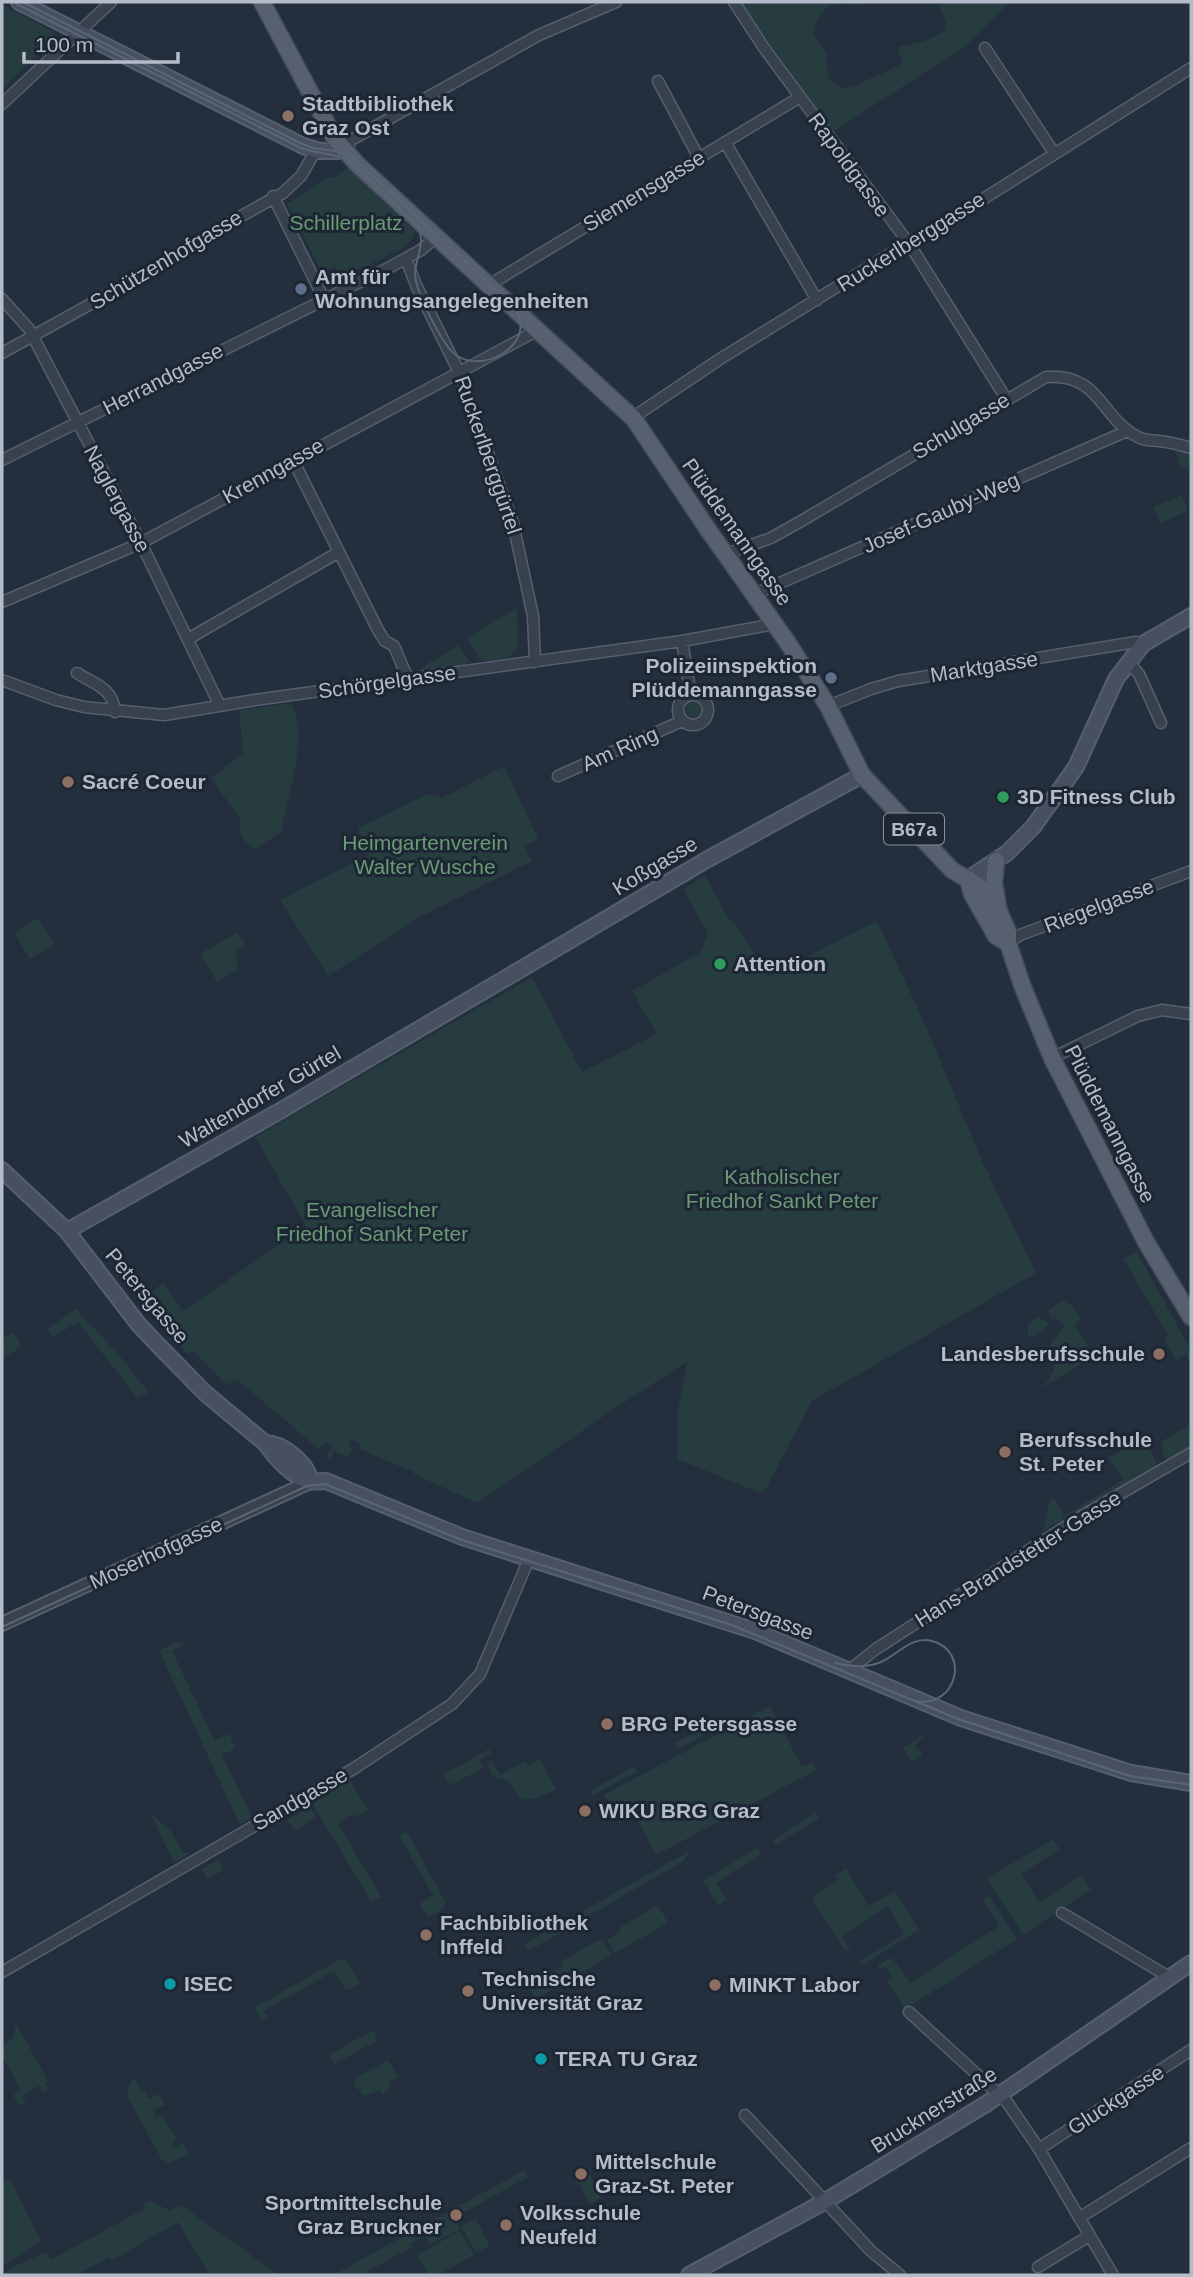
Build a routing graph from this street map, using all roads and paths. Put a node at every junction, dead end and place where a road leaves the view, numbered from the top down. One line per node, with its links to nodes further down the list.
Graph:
1 (19, 2): 6 (main road)
2 (111, 2): 6 (street)
3 (262, 2): 14 (main road, B67a)
4 (615, 2): 14 (street)
5 (734, 2): 10 (street, Rapoldgasse)
6 (80, 33): 11 (street); 13 (main road)
7 (985, 48): 15 (street)
8 (1191, 68): 15 (street, Ruckerlberggasse)
9 (658, 81): 16 (street)
10 (800, 97): 12 (street, Siemensgasse); 19 (street, Rapoldgasse)
11 (2, 104)
12 (725, 142): 16 (street, Siemensgasse); 24 (street)
13 (316, 150): 14 (main road); 17 (street, Schützenhofgasse)
14 (345, 151): 18 (main road, B67a)
15 (1054, 153): 19 (street, Ruckerlberggasse)
16 (699, 158): 21 (street, Siemensgasse)
17 (273, 197): 23 (street); 26 (street, Schützenhofgasse)
18 (436, 237): 20 (street); 21 (main road, Plüddemanngasse / B67a)
19 (910, 244): 24 (street, Ruckerlberggasse); 29 (street, Rapoldgasse)
20 (406, 259): 23 (street); 28 (street, Ruckerlberggürtel)
21 (489, 285): 25 (main road, Plüddemanngasse / B67a)
22 (2, 299): 26 (street, Naglergasse)
23 (324, 299): 31 (street, Herrandgasse)
24 (817, 300): 30 (street, Ruckerlberggasse)
25 (538, 330): 28 (street, Krenngasse); 30 (main road, Plüddemanngasse / B67a)
26 (33, 337): 27 (street, Schützenhofgasse); 31 (street, Naglergasse)
27 (2, 353)
28 (459, 372): 35 (street, Krenngasse); 46 (street, Ruckerlberggürtel)
29 (1007, 400): 32 (street, Schulgasse); 38 (street, Schulgasse)
30 (634, 419): 38 (main road, Plüddemanngasse / B67a)
31 (77, 422): 34 (street, Herrandgasse); 36 (street, Naglergasse)
32 (1127, 430): 33 (street, Schulgasse); 39 (street, Josef-Gauby-Weg)
33 (1191, 448)
34 (2, 460)
35 (293, 460): 36 (street, Krenngasse); 37 (street)
36 (141, 543): 40 (street, Krenngasse); 43 (street, Naglergasse)
37 (339, 552): 43 (street); 49 (street)
38 (726, 554): 39 (main road, Plüddemanngasse / B67a)
39 (755, 594): 42 (main road, Plüddemanngasse / B67a)
40 (2, 602)
41 (1191, 616): 45 (main road)
42 (775, 624): 44 (street, Schörgelgasse); 53 (main road, Plüddemanngasse / B67a)
43 (188, 639): 52 (street, Naglergasse)
44 (682, 641): 46 (street, Schörgelgasse); 51 (street, Am Ring)
45 (1143, 644): 47 (main road); 53 (street, Marktgasse)
46 (535, 662): 49 (street, Schörgelgasse)
47 (1128, 662): 56 (street); 59 (main road)
48 (77, 673): 54 (street)
49 (408, 679): 52 (street, Schörgelgasse)
50 (2, 680): 54 (street, Schörgelgasse)
51 (691, 695): 55 (street, Am Ring); 55 (street, Am Ring)
52 (220, 706): 54 (street, Schörgelgasse)
53 (828, 706): 57 (main road, Plüddemanngasse / B67a)
54 (115, 712)
55 (682, 721): 58 (street, Am Ring)
56 (1161, 723)
57 (862, 775): 61 (main road, Plüddemanngasse / B67a); 64 (main road, Koßgasse)
58 (558, 776)
59 (996, 861): 61 (main road); 62 (main road)
60 (1191, 871): 63 (street, Riegelgasse)
61 (968, 879): 62 (main road, Plüddemanngasse / B67a); 63 (main road, Plüddemanngasse / B67a)
62 (998, 909): 63 (main road, Plüddemanngasse / B67a)
63 (1008, 943): 66 (main road, Plüddemanngasse / B67a)
64 (473, 998): 68 (main road, Waltendorfer Gürtel)
65 (1191, 1014): 66 (street)
66 (1052, 1058): 69 (main road, Plüddemanngasse / B67a)
67 (2, 1170): 68 (main road, Petersgasse)
68 (67, 1231): 71 (main road, Petersgasse)
69 (1191, 1317)
70 (1191, 1453): 74 (street, Hans-Brandstetter-Gasse)
71 (310, 1482): 72 (main road, Petersgasse); 73 (street, Moserhofgasse)
72 (529, 1559): 74 (main road, Petersgasse); 78 (street, Sandgasse)
73 (2, 1624)
74 (848, 1671): 75 (main road, Petersgasse)
75 (1191, 1783)
76 (1062, 1913): 79 (street)
77 (1191, 1963): 79 (main road, Brucknerstraße)
78 (2, 1972)
79 (1169, 1977): 82 (main road, Brucknerstraße)
80 (909, 2012): 82 (street)
81 (1191, 2050): 84 (street, Gluckgasse)
82 (1000, 2094): 84 (street); 86 (main road, Brucknerstraße)
83 (745, 2115): 86 (street)
84 (1039, 2148): 87 (street)
85 (1191, 2148): 87 (street)
86 (824, 2202): 90 (main road, Brucknerstraße); 91 (street)
87 (1079, 2218): 88 (street)
88 (1089, 2236): 89 (street); 92 (street)
89 (1038, 2267)
90 (689, 2275)
91 (900, 2275)
92 (1113, 2275)

